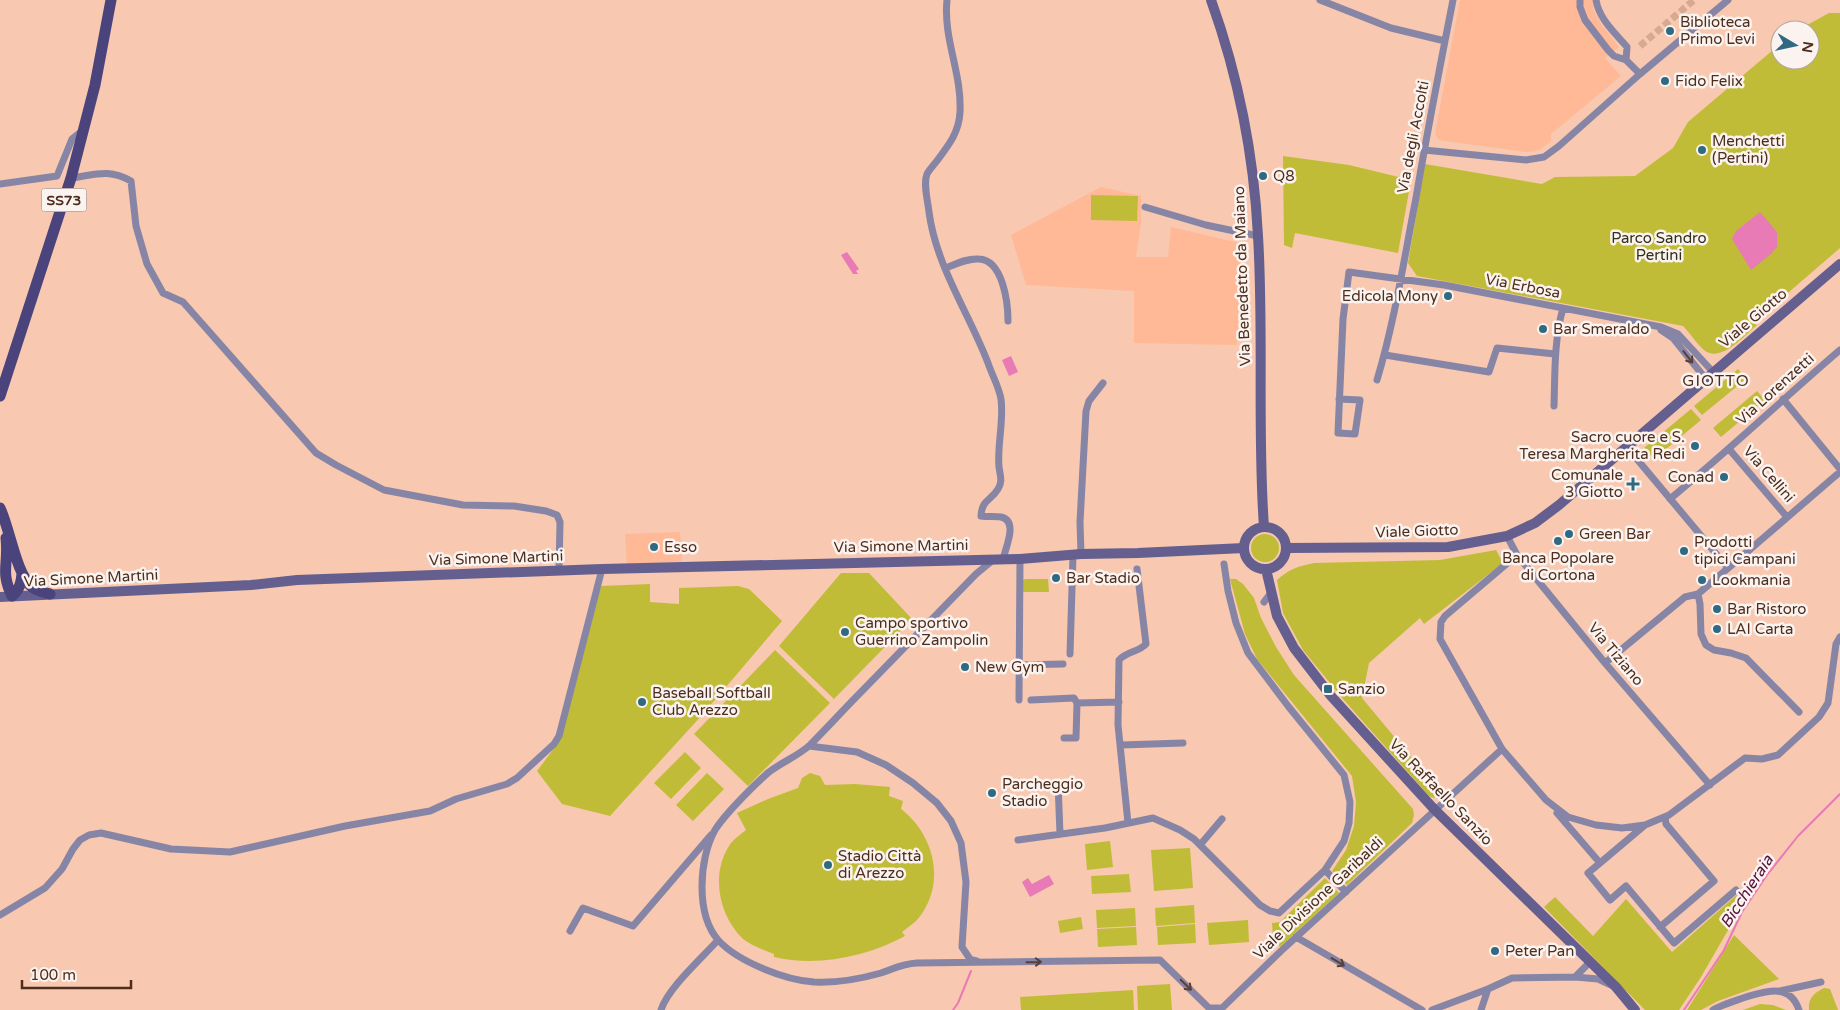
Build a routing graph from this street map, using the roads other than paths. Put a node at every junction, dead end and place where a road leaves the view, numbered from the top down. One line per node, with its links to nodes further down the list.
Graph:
1 (111, 0): 12 (main road, SS73)
2 (947, 0): 19 (street)
3 (1211, 0): 17 (street, Via Benedetto da Maiano)
4 (1320, 0): 9 (street)
5 (1453, 0): 9 (street, Via degli Accolti)
6 (1580, 0): 10 (street)
7 (1596, 0): 10 (street)
8 (1728, 0): 11 (street)
9 (1445, 41): 13 (street, Via degli Accolti)
10 (1626, 60): 11 (street)
11 (1640, 74): 13 (street)
12 (85, 129): 14 (main road, SS73); 15 (street)
13 (1424, 150): 20 (street, Via degli Accolti)
14 (71, 178): 29 (main road, SS73); 53 (street)
15 (0, 184)
16 (1145, 207): 17 (street)
17 (1258, 236): 40 (street, Via Benedetto da Maiano)
18 (1840, 264): 26 (street, Viale Giotto)
19 (946, 268): 22 (street); 47 (street)
20 (1402, 279): 21 (street, Via Erbosa); 25 (street, Via degli Accolti); 30 (street, Via Erbosa)
21 (1563, 308): 24 (street); 26 (street, Via Erbosa)
22 (1008, 321)
23 (1839, 351): 31 (street, Via Lorenzetti)
24 (1555, 354): 25 (street); 32 (street)
25 (1384, 355): 27 (street, Via degli Accolti)
26 (1709, 375): 33 (street, Viale Giotto)
27 (1377, 380)
28 (1103, 383): 44 (street)
29 (0, 396)
30 (1340, 399): 30 (street)
31 (1783, 399): 34 (street, Via Lorenzetti); 35 (street)
32 (1554, 406)
33 (1626, 446): 36 (street); 41 (street, Viale Giotto)
34 (1729, 449): 36 (street, Via Lorenzetti); 38 (street, Via Cellini)
35 (1840, 471): 38 (street)
36 (1670, 499): 49 (street)
37 (0, 508): 55 (main road)
38 (1787, 517): 49 (street)
39 (0, 526): 54 (main road)
40 (1264, 527): 42 (street); 43 (street)
41 (1507, 536): 43 (street, Viale Giotto); 45 (street, Via Tiziano)
42 (1244, 548): 44 (street); 52 (street)
43 (1286, 548): 52 (street)
44 (1077, 554): 46 (street); 62 (street)
45 (1517, 555): 63 (street, Via Tiziano); 75 (street)
46 (1020, 559): 47 (street); 65 (street)
47 (998, 560): 50 (street, Via Simone Martini); 74 (street)
48 (1224, 564): 89 (street)
49 (1728, 568): 58 (street)
50 (602, 569): 53 (street, Via Simone Martini); 92 (street)
51 (1137, 569): 68 (street)
52 (1266, 569): 56 (street, Via Raffaello Sanzio)
53 (559, 571): 57 (street, Via Simone Martini)
54 (1, 572): 59 (main road)
55 (22, 574): 57 (main road); 59 (main road)
56 (1271, 593): 60 (street); 79 (street, Via Raffaello Sanzio)
57 (50, 594): 59 (street, Via Simone Martini)
58 (1698, 594): 63 (street); 70 (street)
59 (6, 597)
60 (1264, 602)
61 (1840, 637): 77 (street)
62 (1070, 654)
63 (1605, 663): 77 (street, Via Tiziano)
64 (1063, 664): 65 (street)
65 (1018, 665): 66 (street)
66 (1019, 700)
67 (1031, 700): 69 (street)
68 (1119, 702): 69 (street); 73 (street)
69 (1077, 703): 71 (street)
70 (1799, 712)
71 (1064, 738)
72 (1183, 743): 73 (street)
73 (1121, 745): 82 (street)
74 (809, 746): 84 (street); 98 (street)
75 (1502, 749): 78 (street); 79 (street, Viale Divisione Garibaldi)
76 (1058, 783): 85 (street)
77 (1710, 785): 80 (street)
78 (1546, 800): 83 (street); 88 (street)
79 (1434, 810): 91 (street, Viale Divisione Garibaldi); 97 (street, Via Raffaello Sanzio)
80 (1665, 817): 83 (street); 93 (street)
81 (1222, 819): 87 (street)
82 (1128, 823): 85 (street); 87 (street)
83 (1645, 825): 88 (street)
84 (715, 830): 94 (street); 96 (street)
85 (1060, 834): 86 (street)
86 (1018, 840)
87 (1200, 846): 89 (street)
88 (1600, 863): 93 (street)
89 (1325, 870): 91 (street)
90 (1736, 890): 93 (street)
91 (1346, 892): 95 (street, Viale Divisione Garibaldi)
92 (0, 915)
93 (1660, 927)
94 (570, 931)
95 (1296, 937): 105 (street, Viale Divisione Garibaldi); 107 (street, one-way to 107)
96 (718, 940): 98 (street, Viale Divisione Garibaldi); 106 (street)
97 (1590, 962): 99 (street); 101 (street, Via Raffaello Sanzio)
98 (985, 963): 104 (street, Viale Divisione Garibaldi, one-way to 104)
99 (1575, 977): 101 (street); 102 (street)
100 (1821, 982): 103 (street)
101 (1616, 987): 110 (street, Via Raffaello Sanzio)
102 (1488, 989): 108 (street); 109 (street)
103 (1780, 991): 111 (street); 112 (street)
104 (1209, 1009): 105 (street, Viale Divisione Garibaldi)
105 (1221, 1009)
106 (661, 1010)
107 (1422, 1010)
108 (1432, 1010)
109 (1481, 1010)
110 (1635, 1010)
111 (1713, 1010)
112 (1799, 1010)

